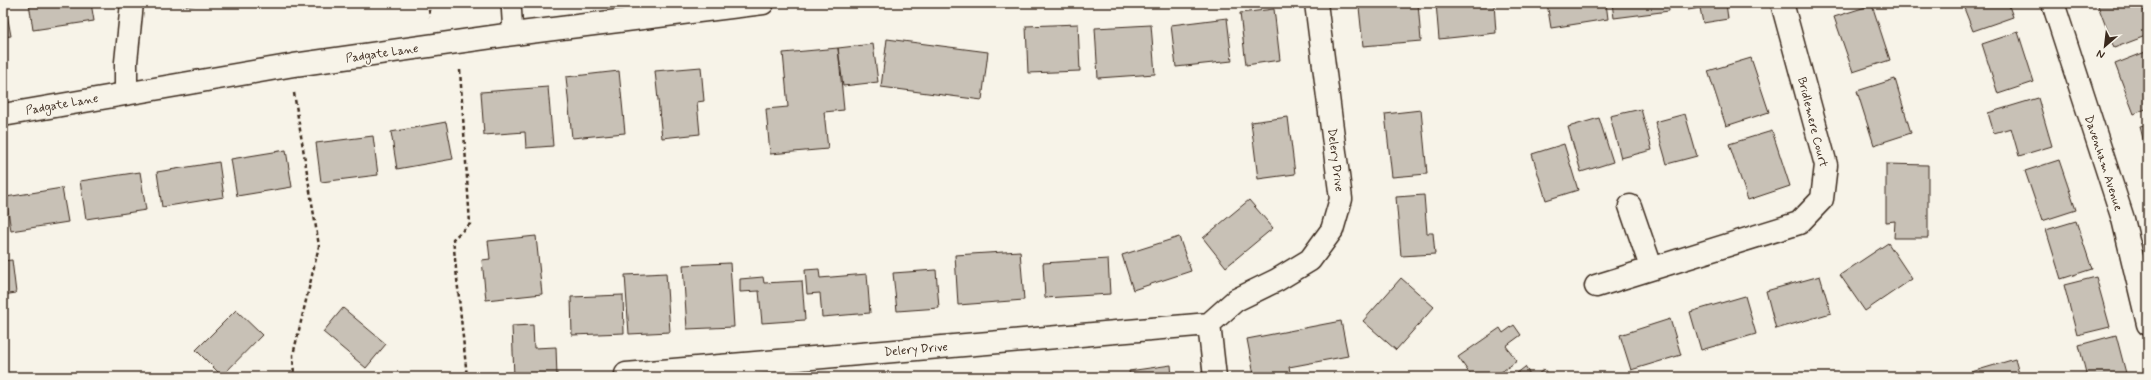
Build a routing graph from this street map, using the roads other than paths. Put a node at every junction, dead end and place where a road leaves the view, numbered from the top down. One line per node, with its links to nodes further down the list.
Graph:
1 (132, 3): 8 (street)
2 (511, 3): 7 (lane)
3 (763, 3): 7 (street, Padgate Lane)
4 (1316, 3): 13 (street, Delery Drive)
5 (1782, 3): 11 (street, Bridlemere Court)
6 (2053, 3): 14 (street, Davenham Avenue)
7 (513, 34): 8 (street, Padgate Lane)
8 (126, 93): 9 (street, Padgate Lane)
9 (3, 115)
10 (1630, 206): 11 (street)
11 (1651, 267): 12 (street, Bridlemere Court)
12 (1596, 286)
13 (1209, 324): 15 (street, Delery Drive); 16 (street)
14 (2148, 324)
15 (627, 377)
16 (1215, 377)

